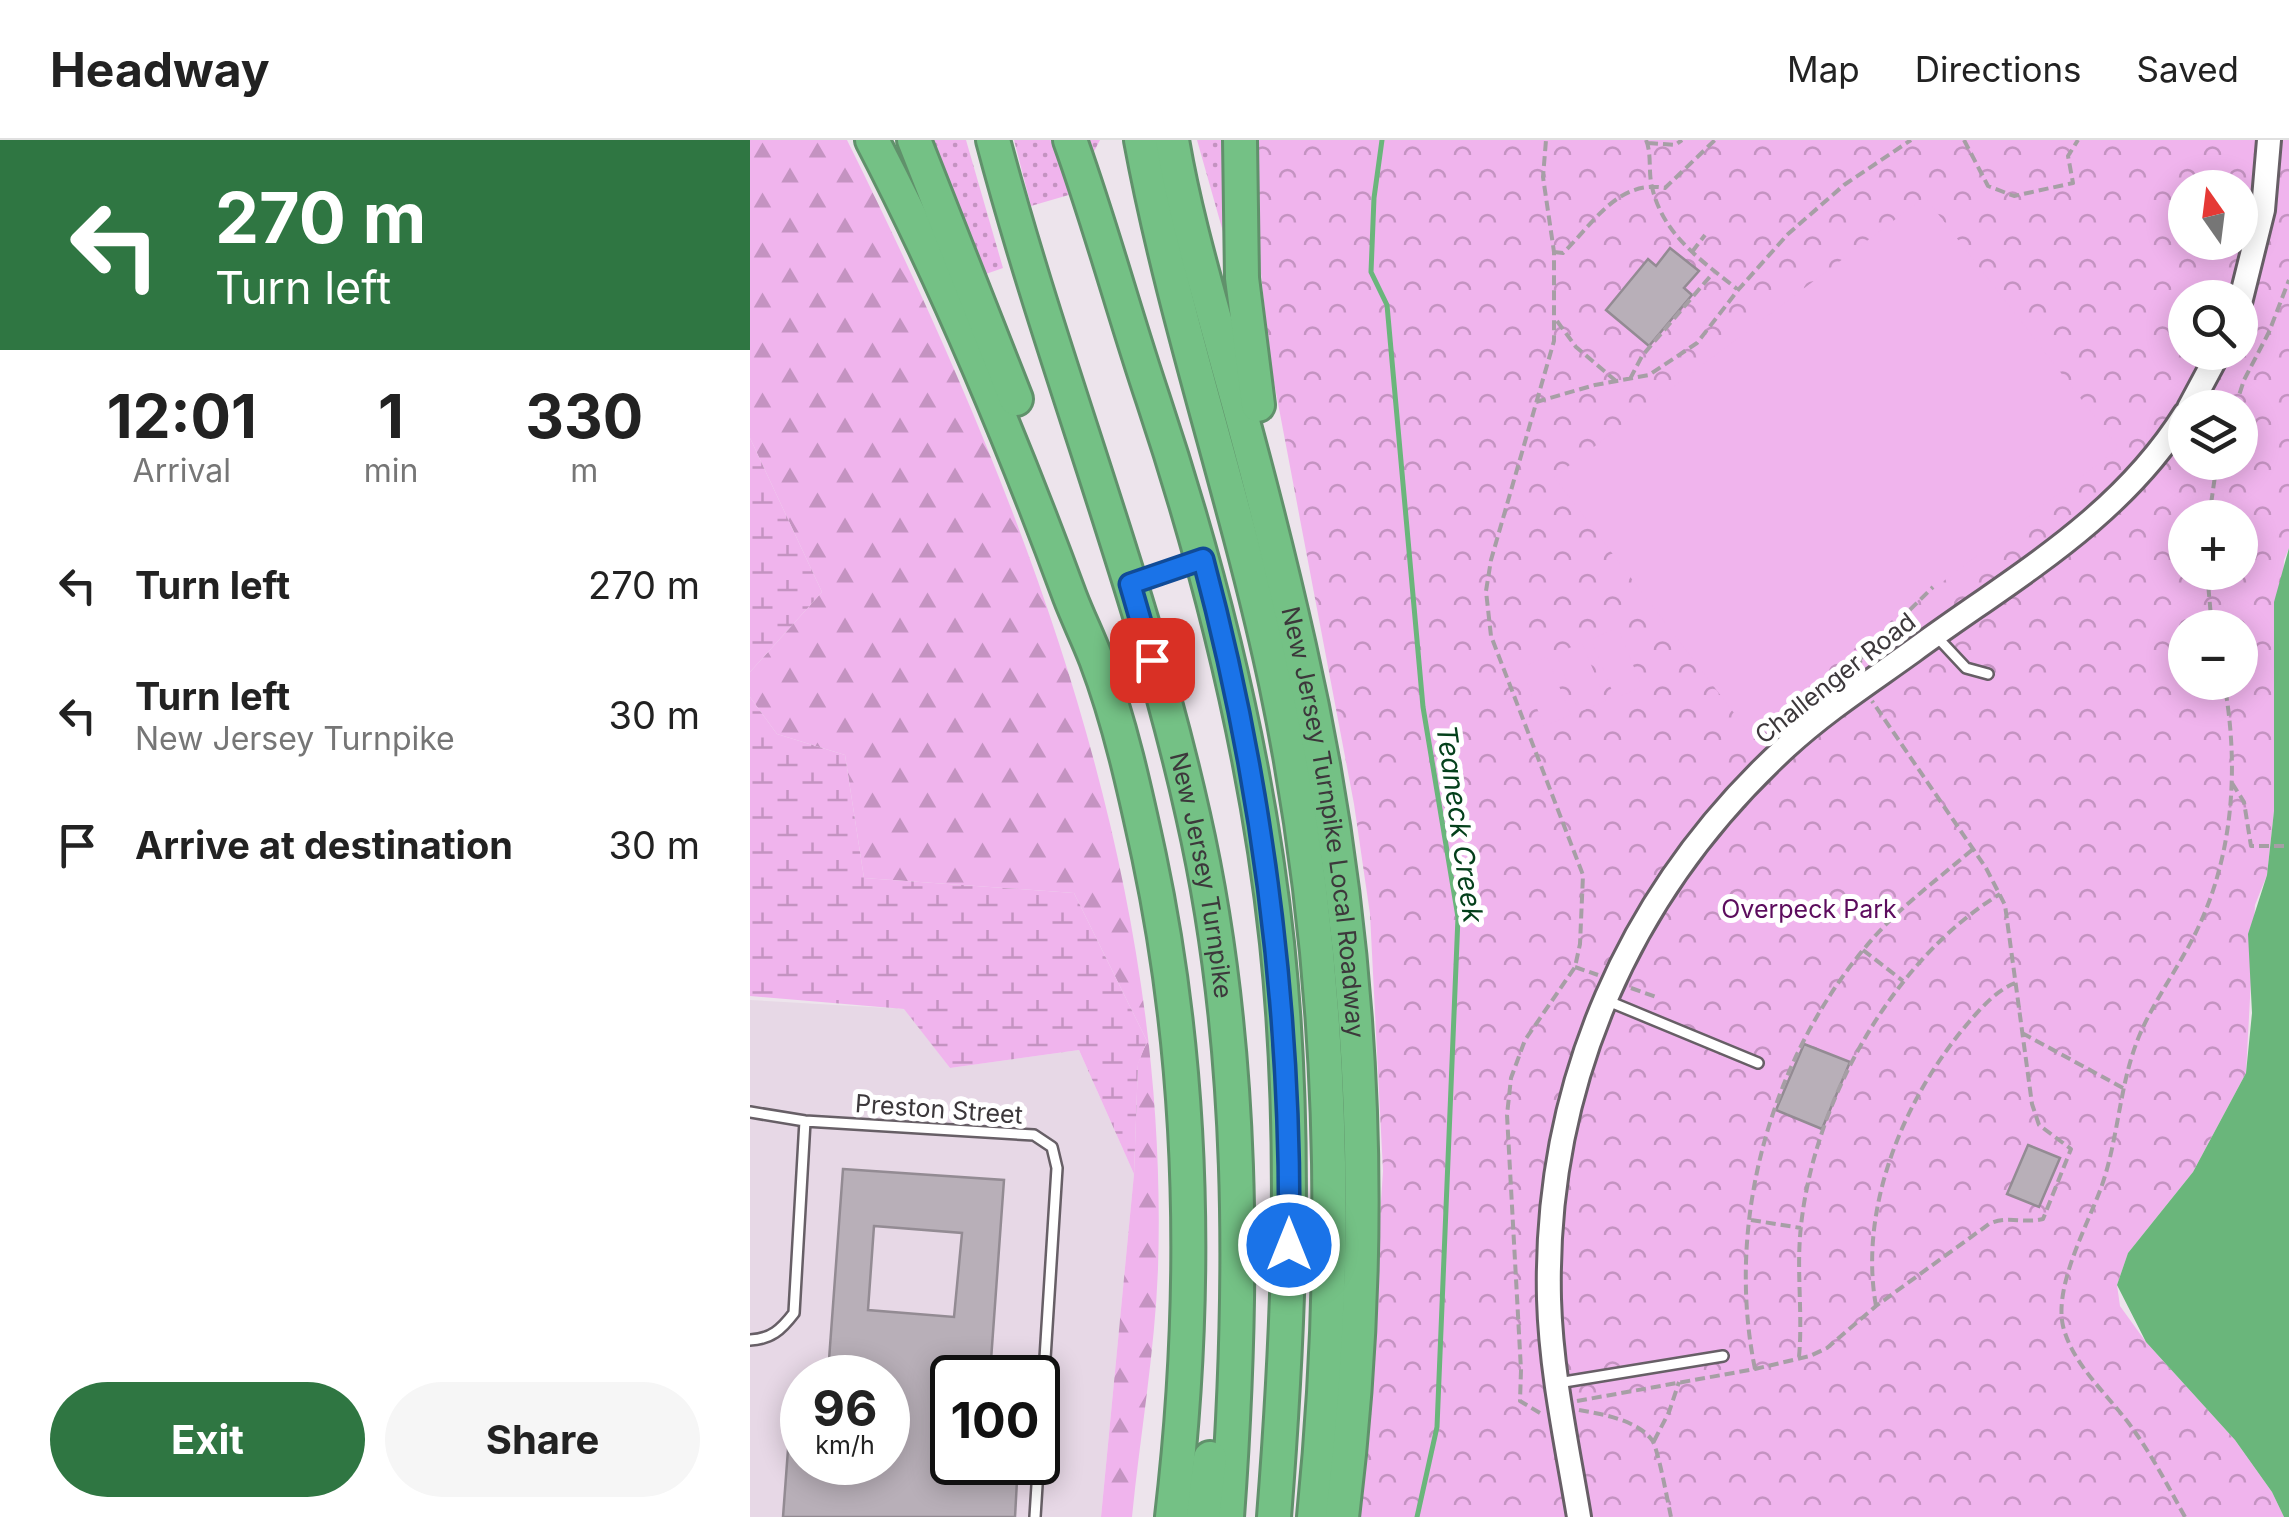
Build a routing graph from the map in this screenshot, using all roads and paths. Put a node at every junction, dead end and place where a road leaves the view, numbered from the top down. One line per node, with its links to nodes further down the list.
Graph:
1 (872, 140): 37 (highway)
2 (914, 140): 37 (highway)
3 (993, 140): 34 (highway, New Jersey Turnpike)
4 (1070, 140): 31 (highway)
5 (1088, 140): 31 (highway)
6 (1142, 140): 75 (highway)
7 (1172, 140): 32 (highway, New Jersey Turnpike Local Roadway)
8 (1240, 140): 32 (highway)
9 (1546, 140): 19 (path)
10 (1682, 140): 16 (path)
11 (1715, 140): 17 (path)
12 (1911, 140): 24 (path)
13 (1964, 140): 14 (path)
14 (2078, 140)
15 (2269, 140): 22 (street)
16 (1647, 142): 17 (path)
17 (1651, 186): 19 (path); 20 (path)
18 (1705, 235): 20 (path)
19 (1554, 252): 25 (path)
20 (1692, 252): 21 (path)
21 (1715, 271): 24 (path); 26 (path)
22 (2246, 280)
23 (2289, 280): 28 (path)
24 (1738, 290): 26 (path)
25 (1555, 319): 27 (path); 29 (path)
26 (1630, 379): 27 (path)
27 (1616, 382): 29 (path)
28 (2241, 390)
29 (1536, 402): 42 (path)
30 (2168, 437): 36 (street, Challenger Road)
31 (1175, 461): 33 (highway)
32 (1277, 553): 76 (highway, New Jersey Turnpike Local Roadway)
33 (1203, 559): 34 (lane); 74 (highway)
34 (1130, 584): 61 (highway, New Jersey Turnpike)
35 (1933, 587): 39 (path)
36 (1936, 635): 38 (lane); 39 (street, Challenger Road)
37 (1097, 660): 71 (highway)
38 (1988, 674)
39 (1874, 680): 47 (path); 52 (street, Challenger Road)
40 (2227, 700): 45 (path)
41 (1538, 735): 42 (path)
42 (1529, 739): 44 (path)
43 (1542, 748): 44 (path)
44 (1534, 751): 68 (path)
45 (2232, 783): 46 (path); 55 (path)
46 (2289, 846)
47 (1973, 848): 48 (path); 49 (path)
48 (2000, 894): 50 (path); 51 (path)
49 (1863, 950): 50 (path); 58 (path)
50 (1904, 982): 59 (path)
51 (2016, 983): 53 (path); 60 (path)
52 (1606, 1000): 54 (lane); 67 (street, Challenger Road)
53 (2022, 1033): 55 (path); 60 (path)
54 (1758, 1063)
55 (2123, 1088): 79 (path)
56 (750, 1112): 57 (lane, Preston Street)
57 (805, 1121): 62 (lane); 70 (lane, Preston Street)
58 (1752, 1220): 59 (path); 65 (path)
59 (1800, 1228): 64 (path)
60 (1876, 1306): 64 (path)
61 (1234, 1326): 72 (highway); 73 (highway, New Jersey Turnpike)
62 (750, 1340)
63 (1723, 1356): 67 (lane)
64 (1799, 1359): 65 (path)
65 (1755, 1370): 66 (path)
66 (1678, 1382): 69 (path); 69 (path)
67 (1558, 1383): 68 (street, Challenger Road)
68 (1562, 1412): 77 (street, Challenger Road)
69 (1654, 1441): 78 (path)
70 (1035, 1517)
71 (1172, 1517)
72 (1203, 1517)
73 (1227, 1517)
74 (1274, 1517)
75 (1314, 1517)
76 (1342, 1517)
77 (1578, 1517)
78 (1671, 1517)
79 (2184, 1517)

